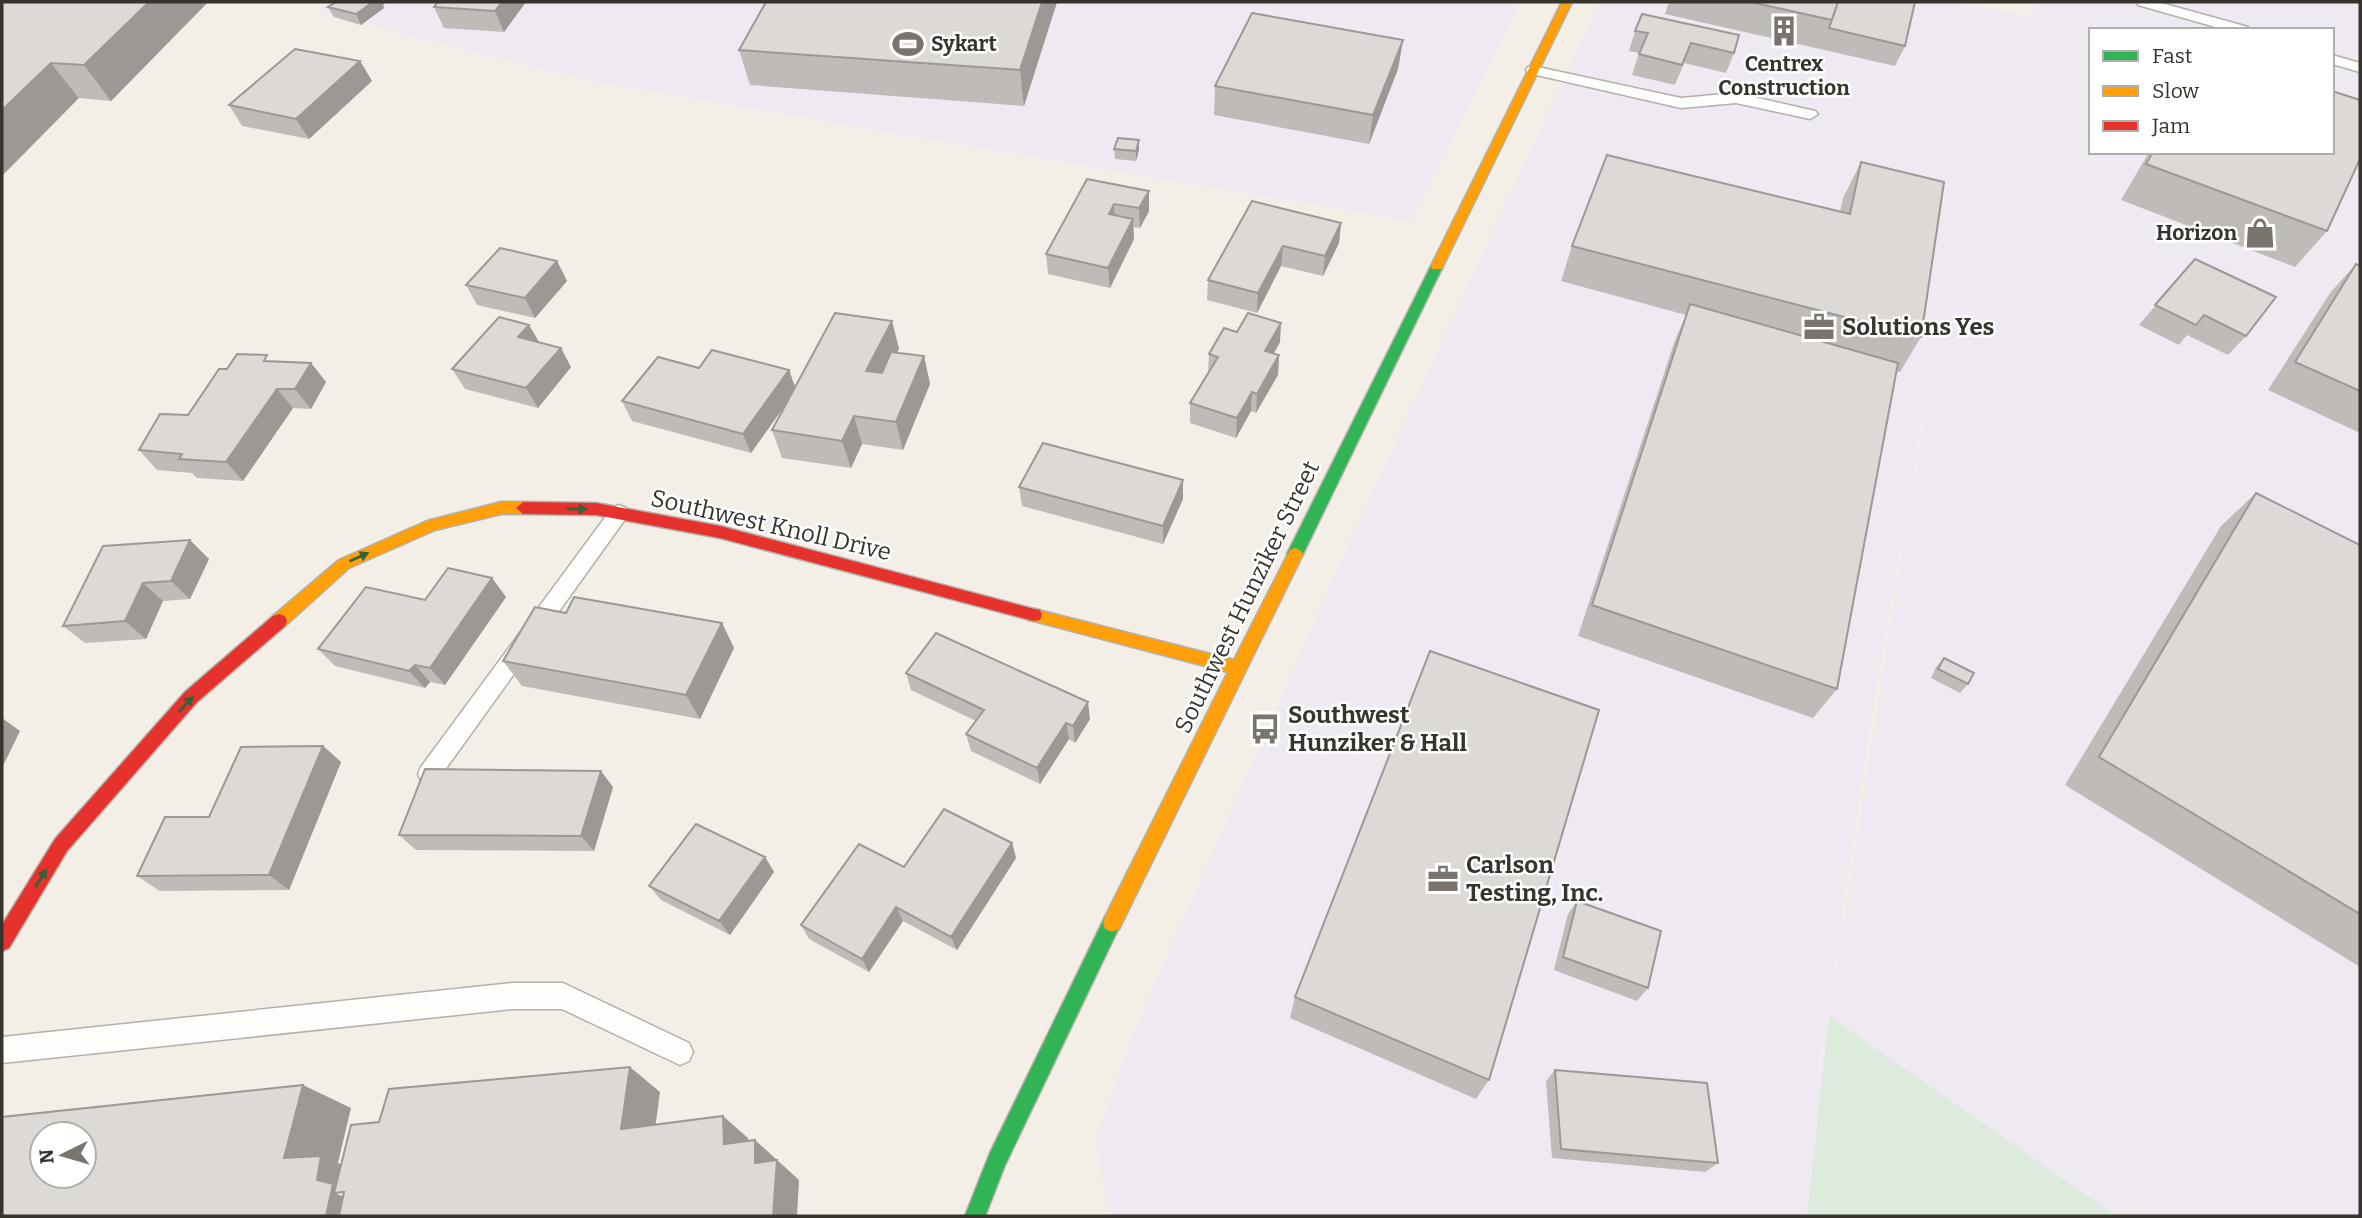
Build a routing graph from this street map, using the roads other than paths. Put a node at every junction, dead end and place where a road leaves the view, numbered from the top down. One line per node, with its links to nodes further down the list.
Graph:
1 (1567, 2): 6 (street, Southwest Hunziker Street)
2 (2143, 2): 3 (lane)
3 (2236, 28)
4 (2334, 60): 5 (lane)
5 (2360, 68)
6 (1533, 70): 7 (lane); 9 (street, Southwest Hunziker Street)
7 (1810, 114)
8 (619, 513): 9 (street, Southwest Knoll Drive); 10 (lane); 11 (street, Southwest Knoll Drive, one-way to 8)
9 (1237, 668): 14 (street, Southwest Hunziker Street)
10 (429, 774)
11 (2, 942)
12 (2, 1050): 13 (lane)
13 (680, 1052)
14 (975, 1216)

